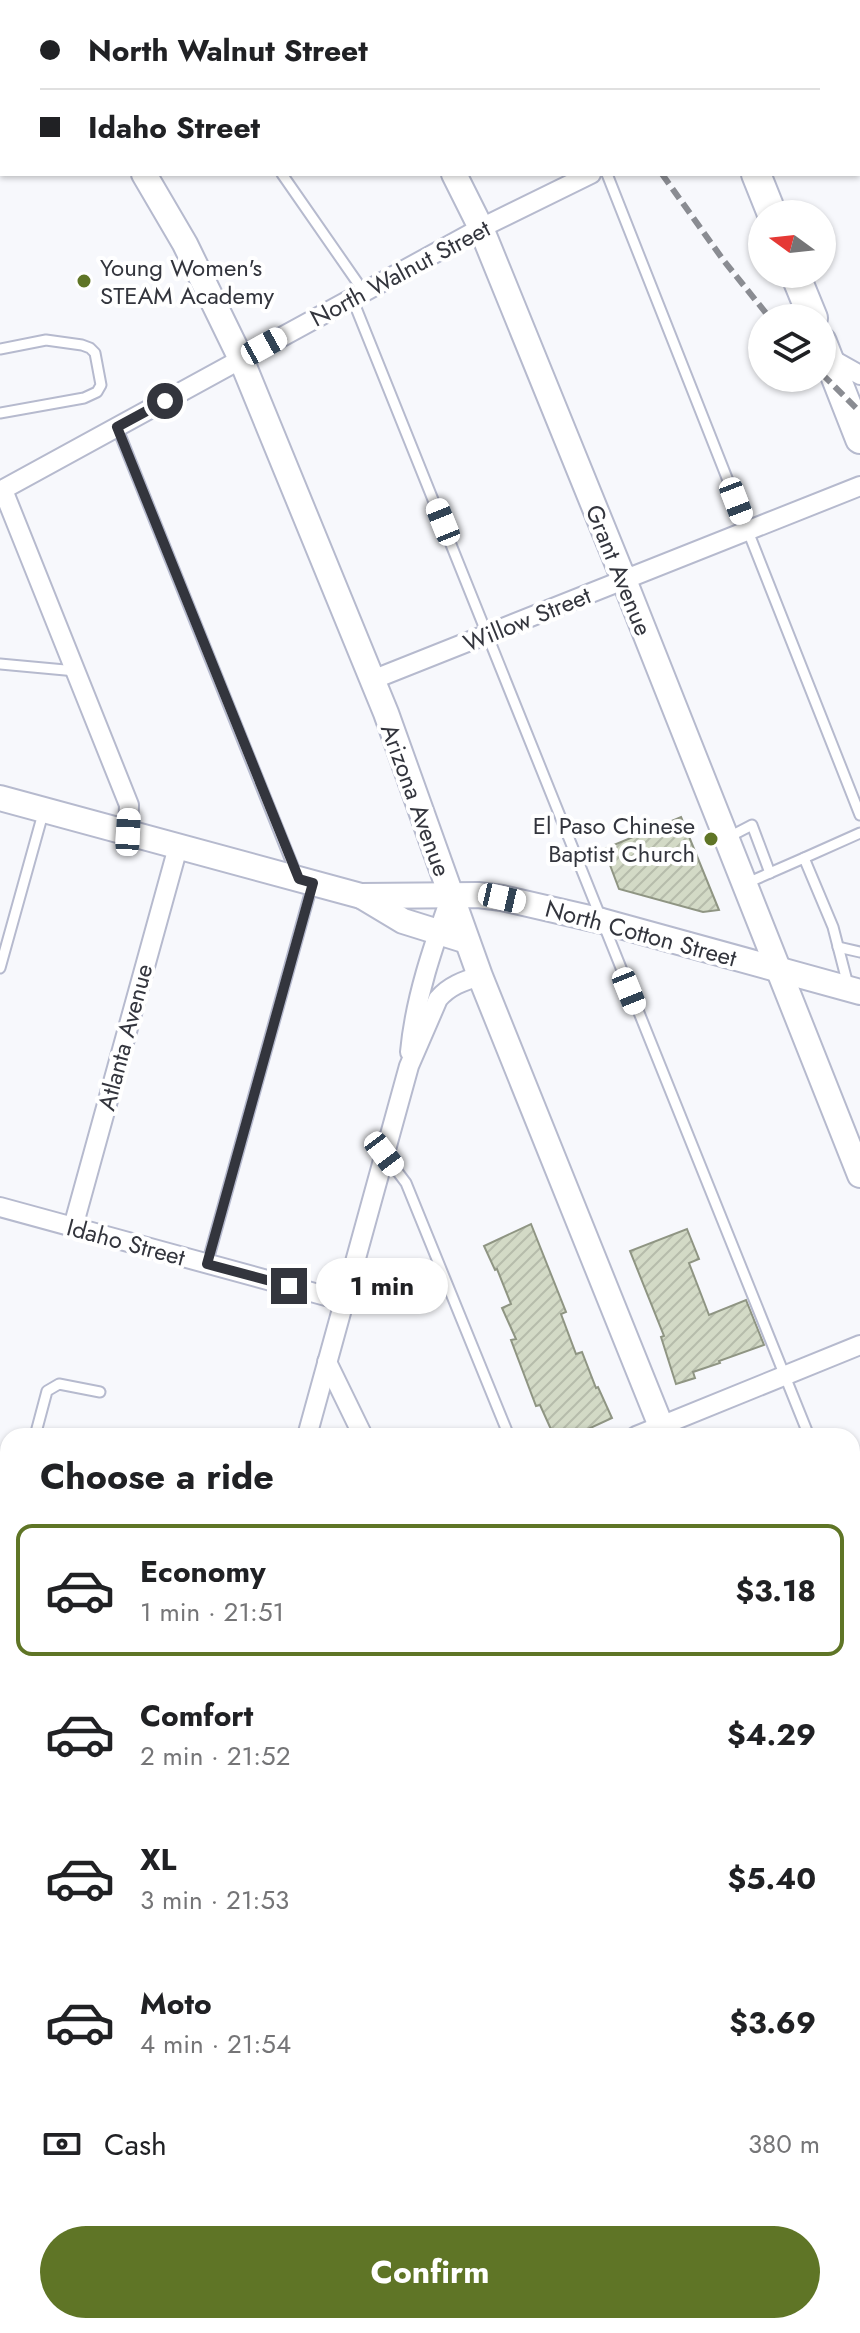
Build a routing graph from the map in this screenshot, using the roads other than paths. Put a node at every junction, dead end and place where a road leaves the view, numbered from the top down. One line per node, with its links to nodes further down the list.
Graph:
1 (145, 176): 12 (main road, Arizona Avenue)
2 (283, 176): 9 (lane)
3 (455, 176): 8 (main road, Grant Avenue)
4 (587, 176): 8 (street, North Walnut Street)
5 (608, 176): 20 (lane)
6 (757, 176): 7 (main road)
7 (766, 200)
8 (481, 228): 9 (street, North Walnut Street); 21 (main road, Grant Avenue)
9 (358, 295): 12 (street, North Walnut Street); 22 (lane)
10 (0, 349): 15 (lane)
11 (836, 357): 13 (street)
12 (241, 359): 16 (street, North Walnut Street); 25 (main road, Arizona Avenue)
13 (860, 375)
14 (836, 377): 17 (main road)
15 (0, 413)
16 (117, 427): 19 (street, North Walnut Street); 35 (lane)
17 (860, 439)
18 (860, 486): 20 (street, Willow Street)
19 (1, 490): 24 (street)
20 (747, 531): 21 (street, Willow Street); 28 (lane)
21 (624, 580): 22 (street, Willow Street); 31 (main road, Grant Avenue)
22 (488, 635): 25 (street, Willow Street); 39 (lane)
23 (0, 664): 24 (lane)
24 (77, 671): 29 (street)
25 (372, 680): 38 (main road, Arizona Avenue)
26 (0, 798): 27 (main road, North Cotton Street)
27 (44, 810): 29 (main road, North Cotton Street); 44 (lane)
28 (860, 815)
29 (128, 832): 32 (main road, North Cotton Street)
30 (860, 833): 33 (lane)
31 (726, 838): 34 (lane); 36 (main road, Grant Avenue)
32 (178, 847): 35 (main road, North Cotton Street); 52 (street, Atlanta Avenue)
33 (804, 858): 34 (lane); 42 (lane)
34 (770, 873): 36 (lane)
35 (306, 881): 37 (main road, North Cotton Street); 53 (lane)
36 (744, 884): 45 (main road, Grant Avenue)
37 (361, 896): 38 (main road, North Cotton Street); 40 (main road)
38 (451, 896): 39 (main road, North Cotton Street); 40 (street); 41 (main road, Arizona Avenue)
39 (602, 921): 45 (main road, North Cotton Street); 57 (lane)
40 (438, 931): 41 (main road); 48 (street)
41 (467, 941): 46 (main road, Arizona Avenue)
42 (838, 947): 43 (lane); 47 (lane)
43 (860, 952)
44 (0, 968)
45 (777, 969): 47 (main road, North Cotton Street); 50 (main road, Grant Avenue)
46 (480, 976): 48 (street); 63 (main road, Arizona Avenue)
47 (854, 990)
48 (409, 1066): 49 (street)
49 (384, 1154): 54 (street); 62 (lane)
50 (860, 1175)
51 (0, 1207): 52 (street, Idaho Street)
52 (73, 1227): 53 (street, Idaho Street)
53 (207, 1264): 54 (street, Idaho Street)
54 (344, 1301): 56 (street)
55 (860, 1345): 57 (street)
56 (327, 1362): 60 (street); 61 (street)
57 (784, 1376): 64 (street); 65 (lane)
58 (100, 1392): 59 (lane)
59 (37, 1428)
60 (309, 1428)
61 (359, 1428)
62 (506, 1428)
63 (662, 1428)
64 (670, 1428)
65 (806, 1428)

